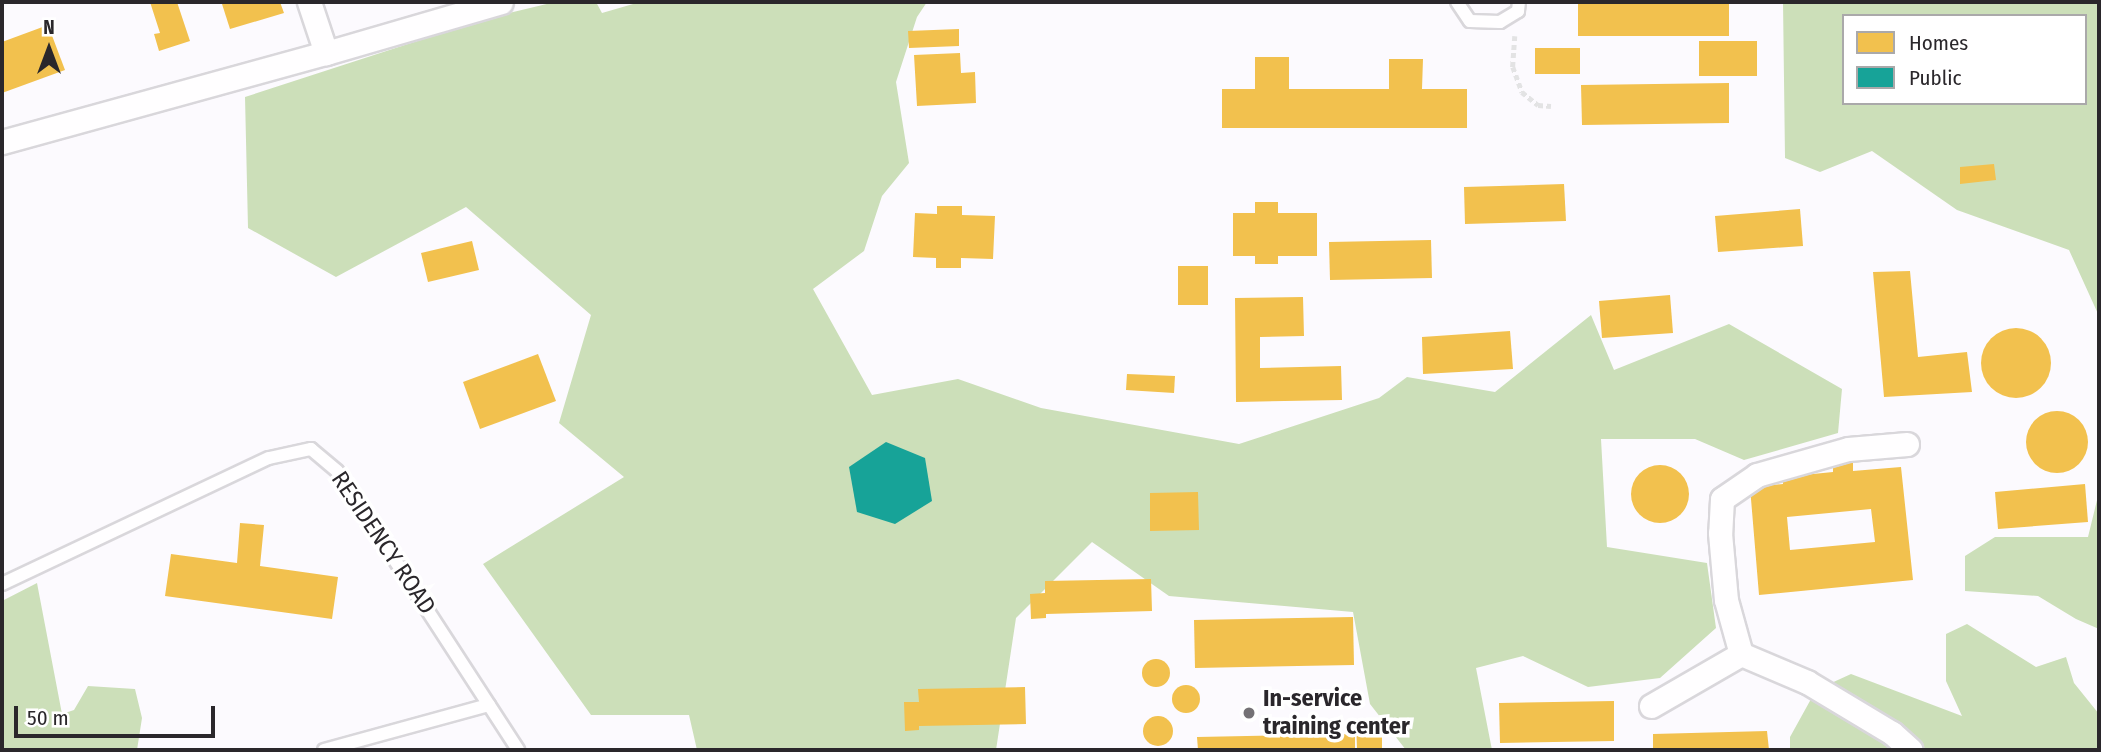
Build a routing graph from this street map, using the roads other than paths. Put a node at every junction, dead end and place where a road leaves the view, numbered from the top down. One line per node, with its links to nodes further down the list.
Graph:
1 (309, 2): 5 (street)
2 (502, 2): 5 (street)
3 (1457, 2): 4 (lane)
4 (1519, 6)
5 (326, 52): 6 (street)
6 (2, 142)
7 (1908, 444): 9 (street)
8 (2, 584): 10 (lane, RESIDENCY ROAD)
9 (1741, 654): 11 (street); 14 (street)
10 (489, 705): 12 (lane); 13 (lane, RESIDENCY ROAD)
11 (1651, 706)
12 (324, 750)
13 (518, 750)
14 (1910, 750)

